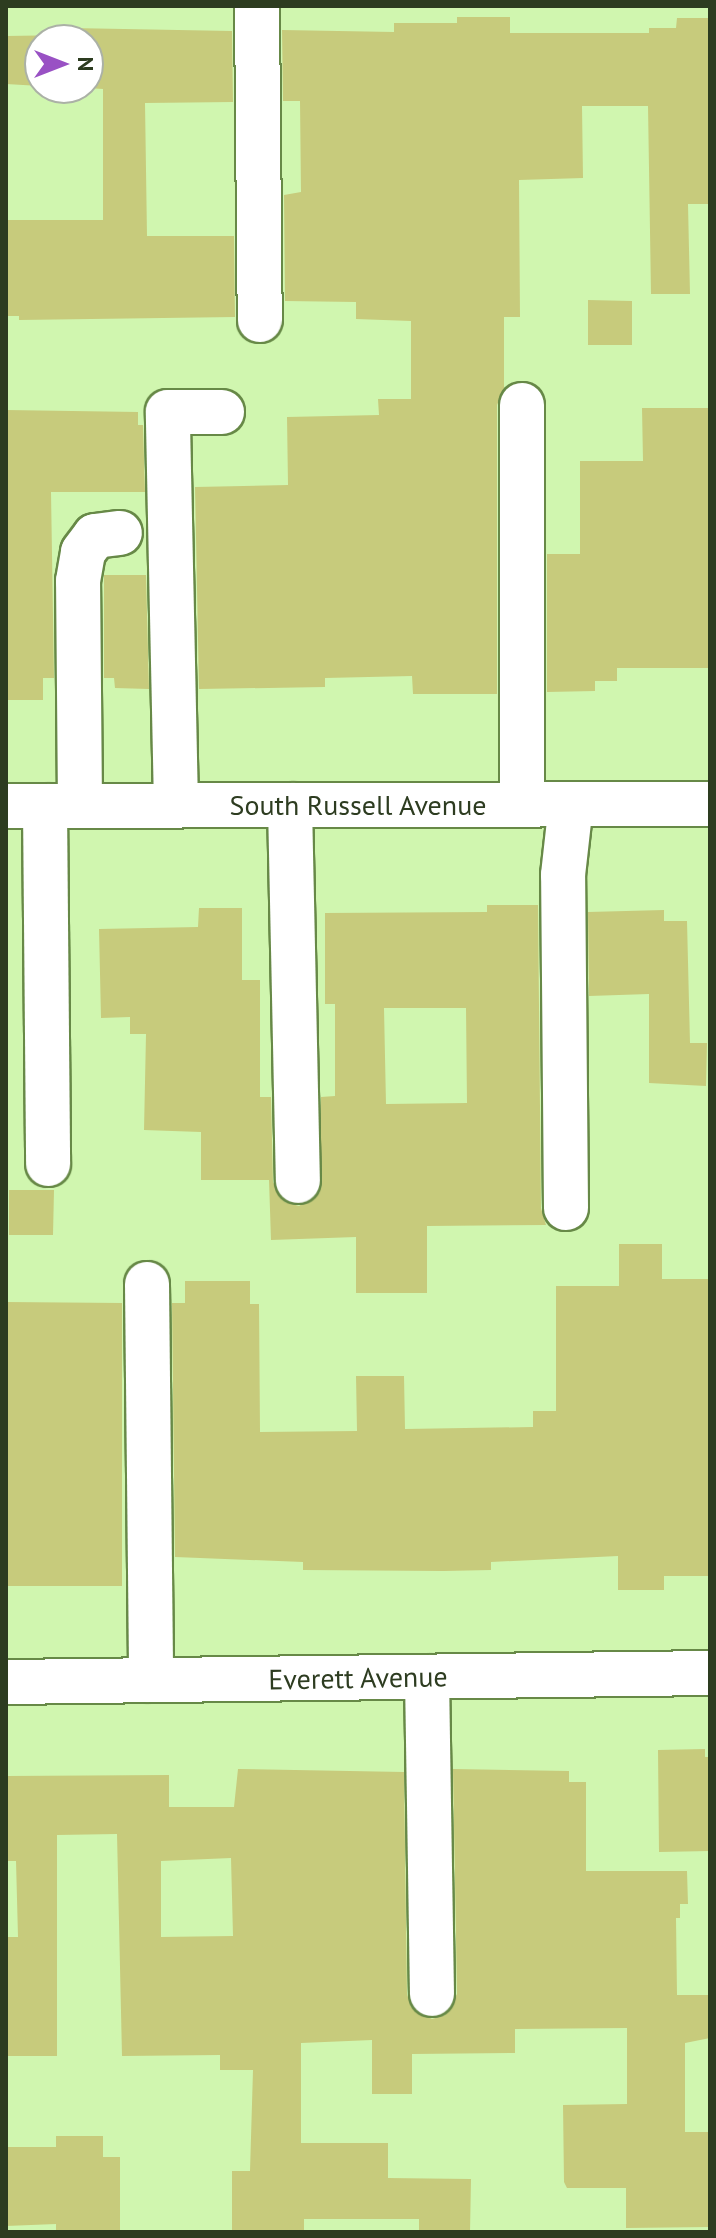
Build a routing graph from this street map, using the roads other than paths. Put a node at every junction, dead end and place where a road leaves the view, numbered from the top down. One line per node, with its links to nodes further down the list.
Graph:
1 (257, 6): 2 (street)
2 (260, 320)
3 (522, 405): 6 (street)
4 (222, 412): 9 (street)
5 (120, 533): 11 (street)
6 (522, 804): 7 (street, South Russell Avenue); 10 (street, South Russell Avenue)
7 (571, 804): 8 (street, South Russell Avenue); 14 (street)
8 (710, 804)
9 (176, 805): 10 (street, South Russell Avenue); 11 (street, South Russell Avenue)
10 (290, 805): 13 (street)
11 (44, 806): 12 (street)
12 (48, 1164)
13 (298, 1181)
14 (566, 1208)
15 (147, 1284): 18 (street)
16 (710, 1673): 17 (street, Everett Avenue)
17 (427, 1677): 18 (street, Everett Avenue); 20 (street)
18 (151, 1680): 19 (street, Everett Avenue)
19 (6, 1682)
20 (432, 1994)

